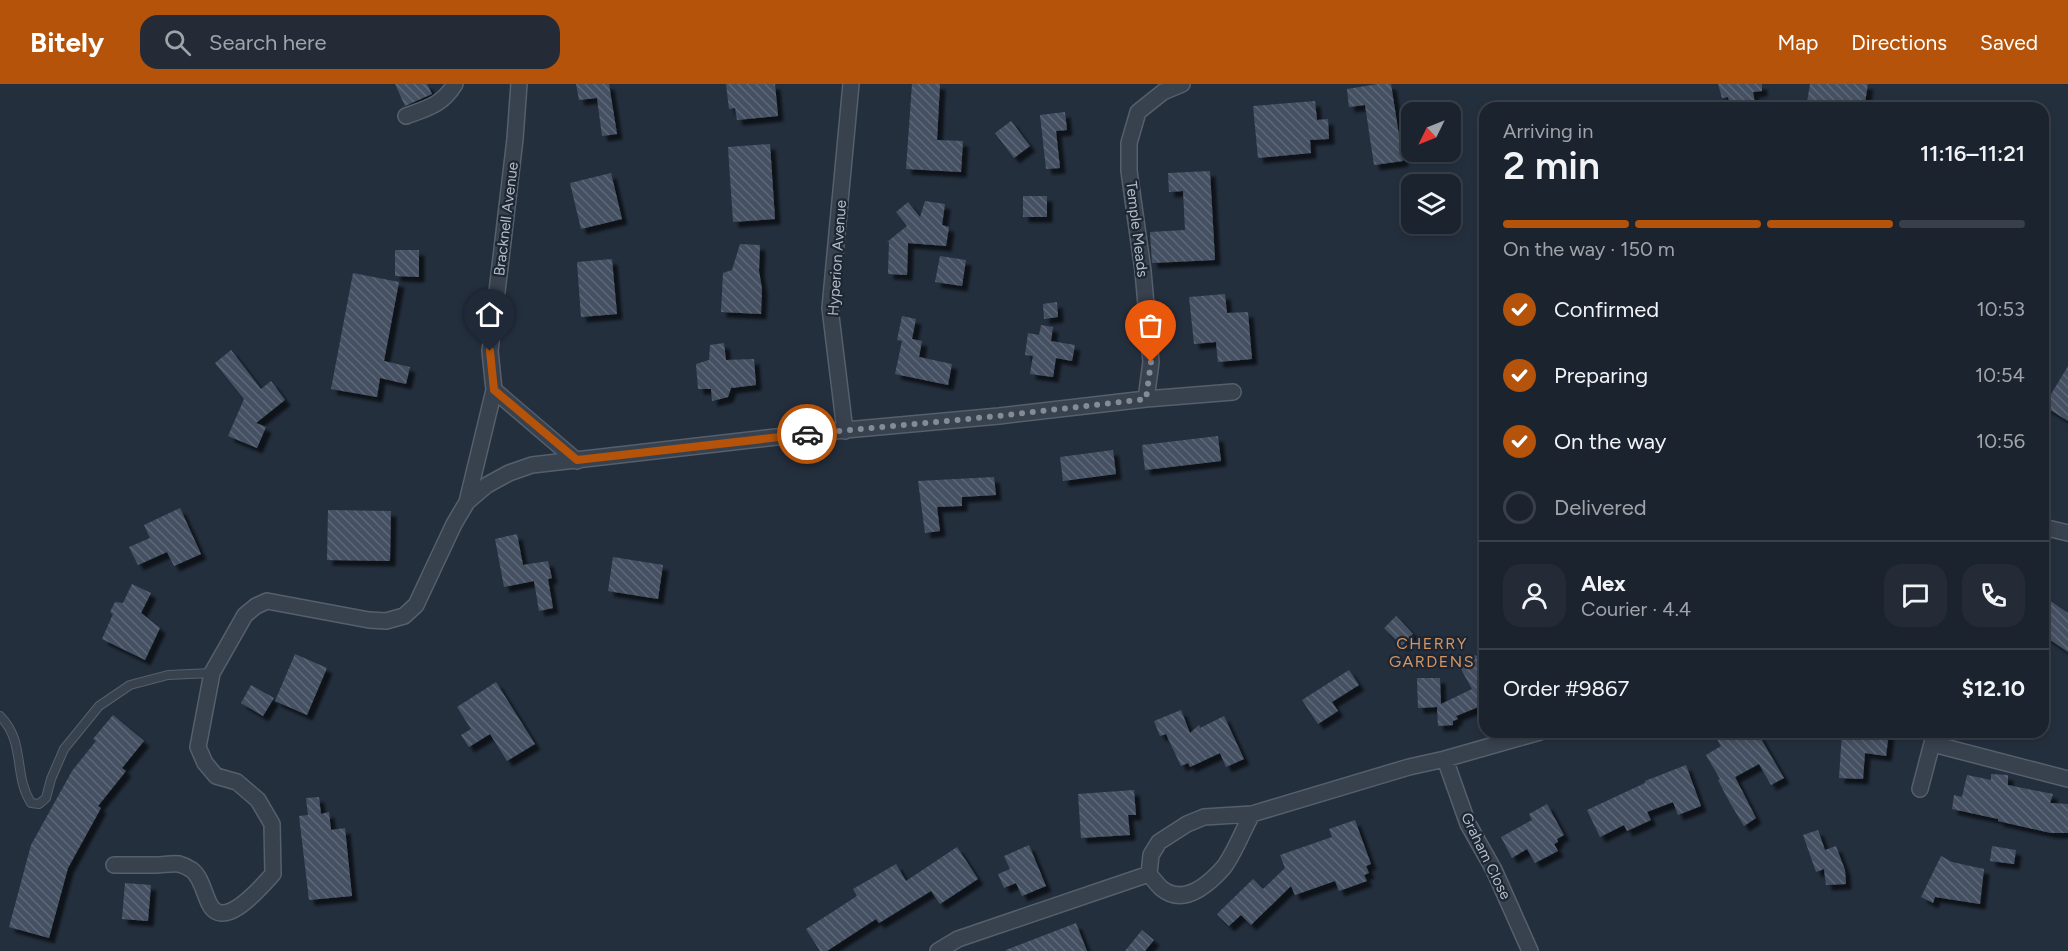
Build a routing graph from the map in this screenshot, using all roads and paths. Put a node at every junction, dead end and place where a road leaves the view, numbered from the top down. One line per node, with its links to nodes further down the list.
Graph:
1 (455, 84): 5 (street)
2 (519, 84): 6 (street, Bracknell Avenue)
3 (850, 84): 9 (street, Hyperion Avenue)
4 (1182, 84): 8 (street, Temple Meads)
5 (406, 116)
6 (494, 390): 10 (street); 11 (street, Bracknell Avenue)
7 (1233, 392): 8 (street)
8 (1146, 399): 9 (street)
9 (845, 431): 10 (street)
10 (577, 460): 11 (street)
11 (467, 502): 14 (street)
12 (2049, 528): 13 (street)
13 (2068, 533)
14 (212, 673): 15 (lane); 22 (street)
15 (0, 716)
16 (1519, 738): 18 (street)
17 (1934, 738): 19 (street); 20 (street)
18 (1445, 759): 21 (street); 25 (street, Graham Close)
19 (2068, 779)
20 (1920, 789)
21 (1252, 814): 23 (street); 23 (street)
22 (114, 865)
23 (1149, 874): 24 (street)
24 (938, 951)
25 (1530, 951)

